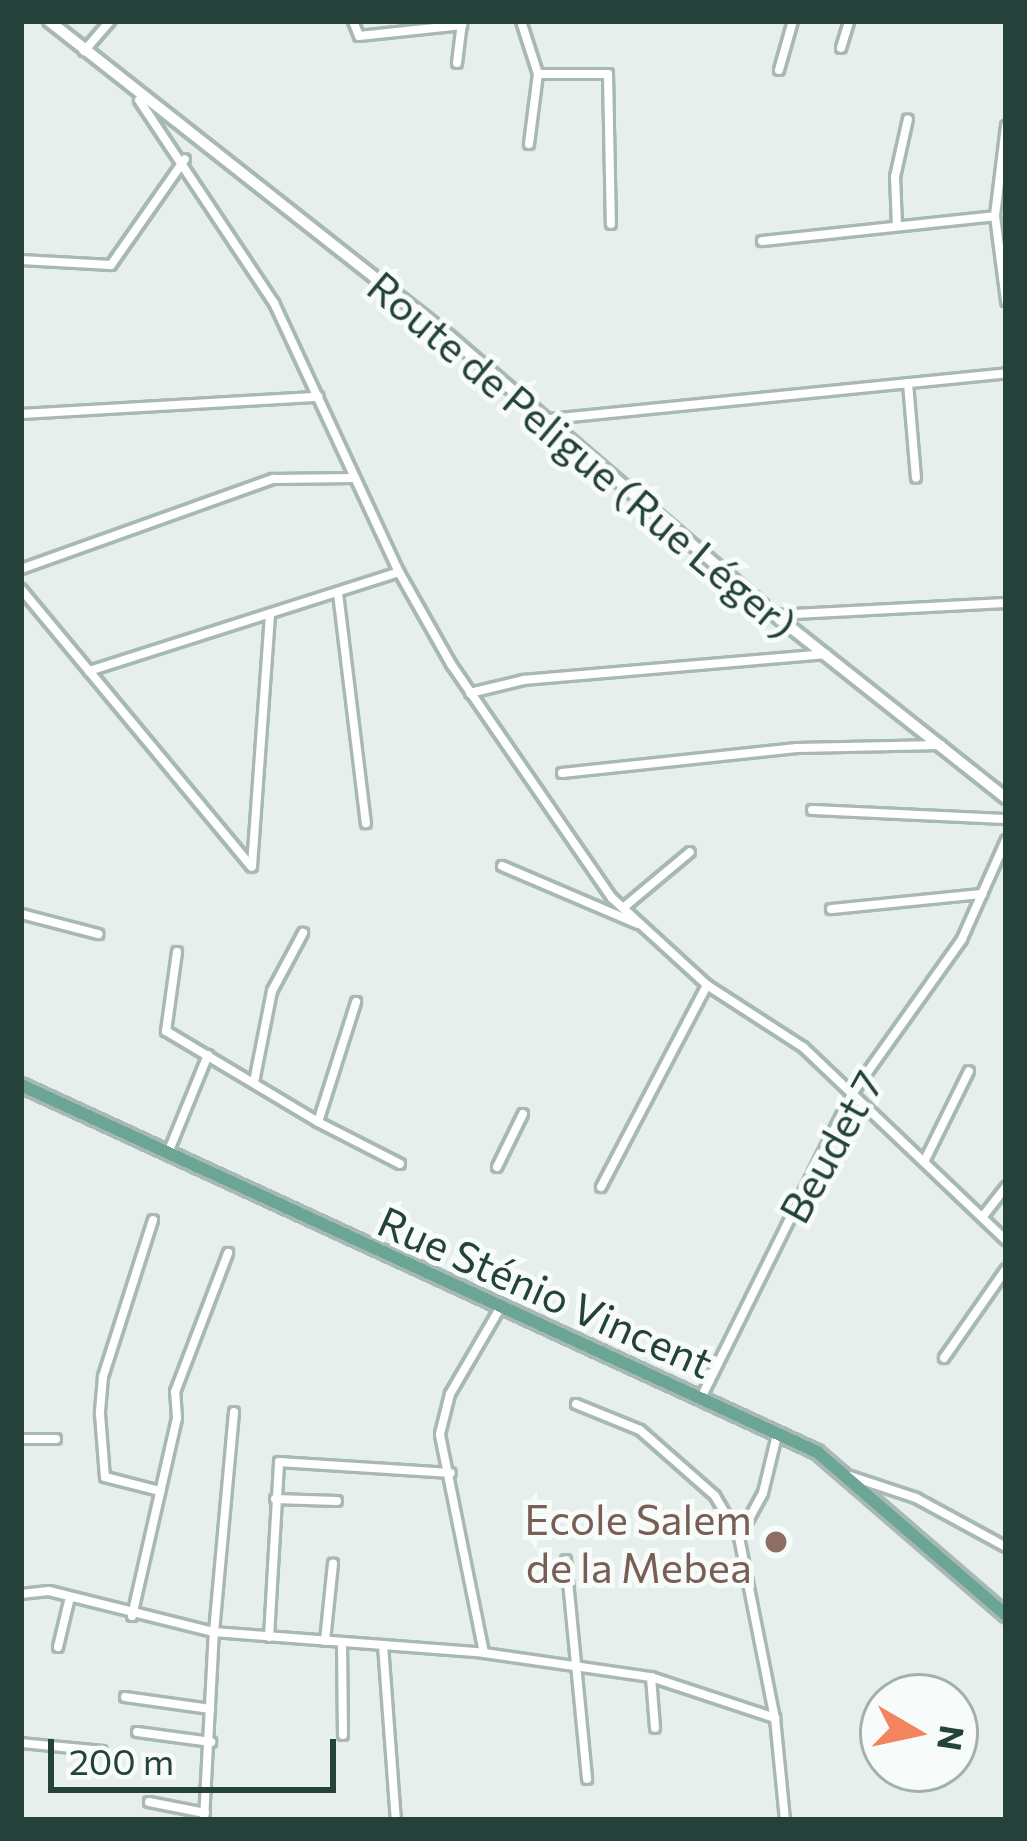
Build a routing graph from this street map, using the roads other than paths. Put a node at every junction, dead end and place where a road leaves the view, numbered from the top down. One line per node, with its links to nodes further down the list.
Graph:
1 (49, 21): 9 (street, Route de Peligue (Rue Léger))
2 (110, 21): 9 (street)
3 (353, 21): 7 (street)
4 (521, 21): 12 (street)
5 (793, 21): 11 (street)
6 (849, 21): 8 (street)
7 (462, 23): 10 (street)
8 (842, 48)
9 (83, 52): 13 (street, Route de Peligue (Rue Léger))
10 (458, 63)
11 (779, 70)
12 (538, 74): 16 (street); 19 (street)
13 (140, 100): 17 (street); 28 (street, Route de Peligue (Rue Léger))
14 (908, 119): 20 (street)
15 (1006, 127): 18 (street)
16 (529, 144)
17 (185, 159): 22 (street); 26 (street)
18 (995, 216): 20 (street); 23 (street)
19 (610, 224)
20 (897, 226): 21 (street)
21 (762, 241)
22 (21, 260)
23 (1006, 301)
24 (1006, 373): 25 (street)
25 (908, 382): 28 (street); 30 (street)
26 (319, 397): 27 (street); 29 (street)
27 (21, 414)
28 (549, 419): 37 (street, Route de Peligue (Rue Léger))
29 (355, 478): 31 (street); 32 (street)
30 (916, 478)
31 (21, 569)
32 (399, 572): 34 (street); 40 (street)
33 (21, 589): 39 (street)
34 (338, 593): 36 (street); 46 (street)
35 (1006, 603): 37 (street)
36 (270, 616): 39 (street); 39 (street)
37 (775, 616): 38 (street, Route de Peligue (Rue Léger))
38 (827, 654): 40 (street); 41 (street, Route de Peligue (Rue Léger))
39 (88, 671)
40 (470, 693): 51 (street)
41 (943, 746): 42 (street); 43 (street, Route de Peligue (Rue Léger))
42 (562, 772)
43 (1006, 798)
44 (812, 810): 45 (street)
45 (1006, 819)
46 (366, 823)
47 (1006, 840): 50 (street, Beudet 7)
48 (690, 852): 51 (street)
49 (502, 866): 54 (street)
50 (982, 894): 52 (street); 64 (street, Beudet 7)
51 (623, 908): 54 (street)
52 (831, 909)
53 (21, 914): 56 (street)
54 (643, 925): 58 (street)
55 (303, 933): 62 (street)
56 (98, 934)
57 (176, 952): 60 (street)
58 (707, 985): 64 (street); 72 (street)
59 (356, 1001): 66 (street)
60 (208, 1055): 62 (street); 67 (street)
61 (969, 1071): 68 (street)
62 (254, 1082): 66 (street)
63 (21, 1085): 67 (main road, Rue Sténio Vincent)
64 (851, 1094): 68 (street); 80 (street, Beudet 7)
65 (524, 1114): 70 (street)
66 (318, 1122): 69 (street)
67 (168, 1154): 78 (main road, Rue Sténio Vincent)
68 (925, 1160): 73 (street)
69 (400, 1164)
70 (497, 1167)
71 (1006, 1186): 73 (street)
72 (601, 1187)
73 (984, 1215): 75 (street)
74 (153, 1220): 88 (street)
75 (1006, 1240)
76 (228, 1253): 88 (street)
77 (1006, 1269): 79 (street)
78 (500, 1308): 80 (main road, Rue Sténio Vincent); 86 (street)
79 (944, 1358)
80 (701, 1398): 83 (main road, Rue Sténio Vincent)
81 (577, 1404): 91 (street)
82 (234, 1412): 99 (street)
83 (778, 1434): 87 (main road, Rue Sténio Vincent); 91 (street)
84 (21, 1439): 85 (street)
85 (56, 1439)
86 (451, 1473): 89 (street); 105 (street)
87 (849, 1475): 92 (street); 98 (main road, Rue Sténio Vincent)
88 (160, 1491): 97 (street)
89 (275, 1499): 90 (street); 100 (street)
90 (337, 1501)
91 (739, 1537): 110 (street)
92 (1006, 1547)
93 (566, 1560): 106 (street)
94 (333, 1563): 101 (street)
95 (21, 1594): 96 (street)
96 (70, 1597): 97 (street); 104 (street)
97 (132, 1616): 99 (street)
98 (1006, 1616)
99 (214, 1632): 100 (street); 109 (street)
100 (269, 1637): 101 (street)
101 (326, 1641): 102 (street)
102 (342, 1642): 103 (street); 113 (street)
103 (383, 1646): 105 (street); 120 (street)
104 (58, 1647)
105 (484, 1653): 106 (street)
106 (573, 1666): 107 (street); 117 (street)
107 (651, 1677): 110 (street); 111 (street)
108 (125, 1696): 109 (street)
109 (210, 1709): 114 (street)
110 (775, 1718): 121 (street)
111 (655, 1728)
112 (137, 1732): 114 (street)
113 (343, 1735)
114 (211, 1742): 119 (street)
115 (21, 1743): 116 (street)
116 (102, 1751)
117 (587, 1779)
118 (149, 1802): 119 (street)
119 (204, 1816)
120 (396, 1820)
121 (785, 1820)

